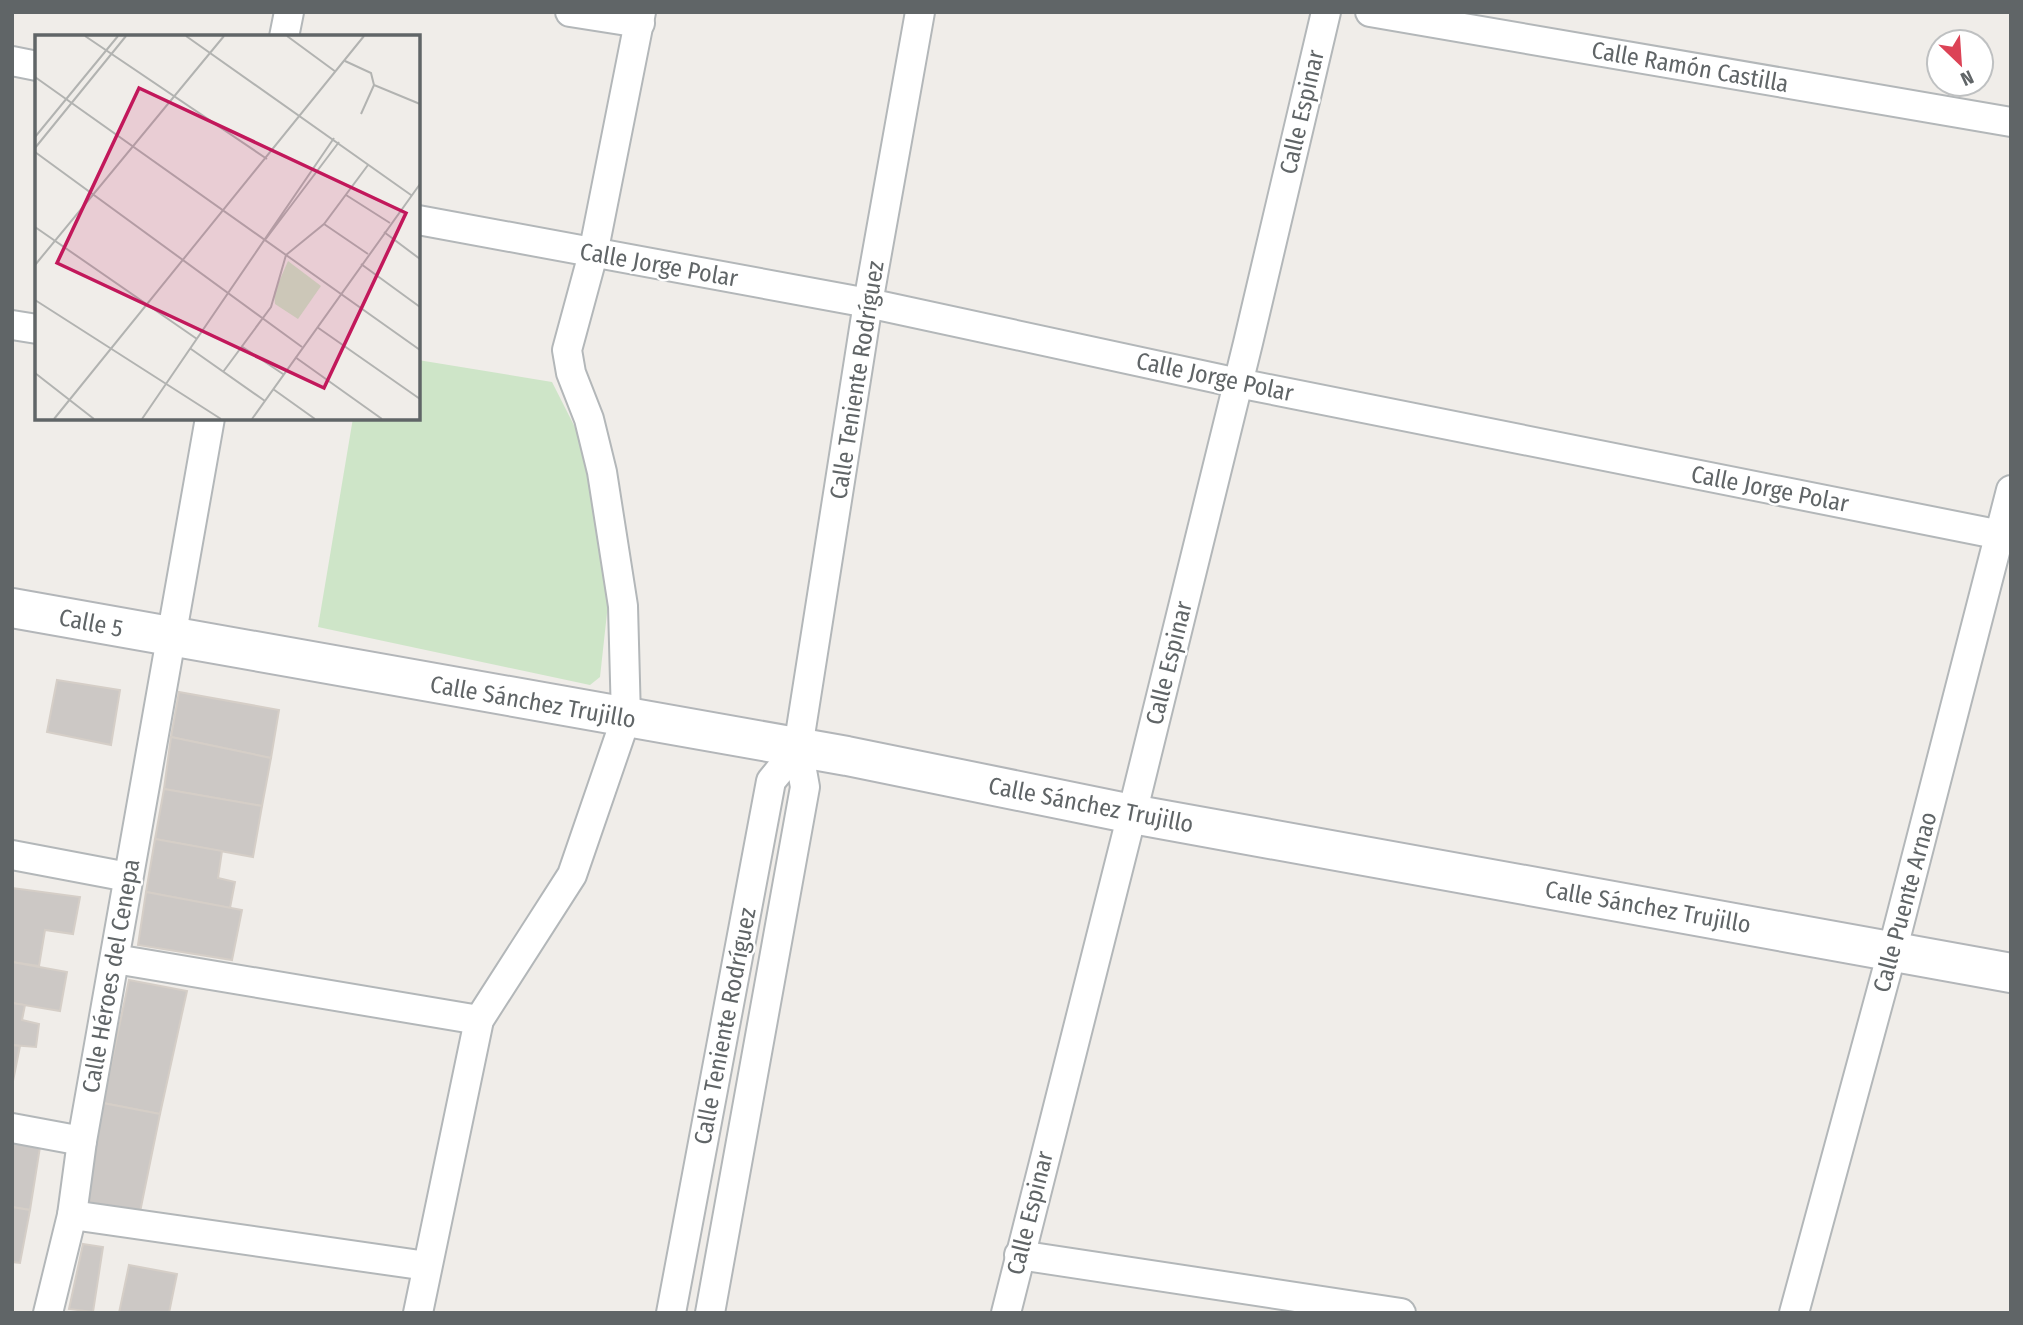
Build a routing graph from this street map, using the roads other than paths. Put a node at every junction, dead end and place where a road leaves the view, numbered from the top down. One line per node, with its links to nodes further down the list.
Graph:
1 (289, 12): 7 (street)
2 (570, 12): 6 (street)
3 (920, 12): 13 (street, Calle Teniente Rodríguez)
4 (1326, 12): 16 (street, Calle Espinar)
5 (1370, 12): 10 (street, Calle Ramón Castilla)
6 (640, 18): 12 (street)
7 (284, 35)
8 (12, 61): 9 (street)
9 (35, 66)
10 (2011, 122)
11 (420, 220): 12 (street, Calle Jorge Polar)
12 (593, 254): 13 (street, Calle Jorge Polar); 22 (street)
13 (869, 303): 16 (street, Calle Jorge Polar); 23 (street, Calle Teniente Rodríguez)
14 (12, 325): 15 (street)
15 (35, 329)
16 (1238, 383): 19 (street, Calle Jorge Polar); 24 (street, Calle Espinar)
17 (210, 420): 21 (street, Calle Héroes del Cenepa)
18 (2011, 490): 19 (street, Calle Puente Arnao)
19 (2005, 536): 27 (street, Calle Puente Arnao)
20 (12, 608): 21 (street, Calle 5)
21 (170, 638): 22 (street, Calle Sánchez Trujillo); 26 (street, Calle Héroes del Cenepa)
22 (626, 718): 23 (street, Calle Sánchez Trujillo); 30 (street)
23 (798, 748): 24 (street, Calle Sánchez Trujillo); 38 (street, Calle Teniente Rodríguez); 39 (street, Calle Teniente Rodríguez)
24 (1132, 814): 27 (street, Calle Sánchez Trujillo); 34 (street, Calle Espinar)
25 (12, 855): 26 (street)
26 (128, 877): 28 (street, Calle Héroes del Cenepa)
27 (1892, 952): 29 (street, Calle Sánchez Trujillo); 42 (street, Calle Puente Arnao)
28 (116, 959): 30 (street); 32 (street, Calle Héroes del Cenepa)
29 (2011, 973)
30 (479, 1020): 35 (street)
31 (12, 1128): 32 (street)
32 (82, 1141): 33 (street, Calle Héroes del Cenepa)
33 (72, 1215): 35 (street); 36 (street, Calle Héroes del Cenepa)
34 (1019, 1255): 40 (street, Calle Espinar); 41 (street)
35 (427, 1266): 37 (street)
36 (48, 1313)
37 (418, 1313)
38 (671, 1313)
39 (710, 1313)
40 (1006, 1313)
41 (1401, 1313)
42 (1794, 1313)

